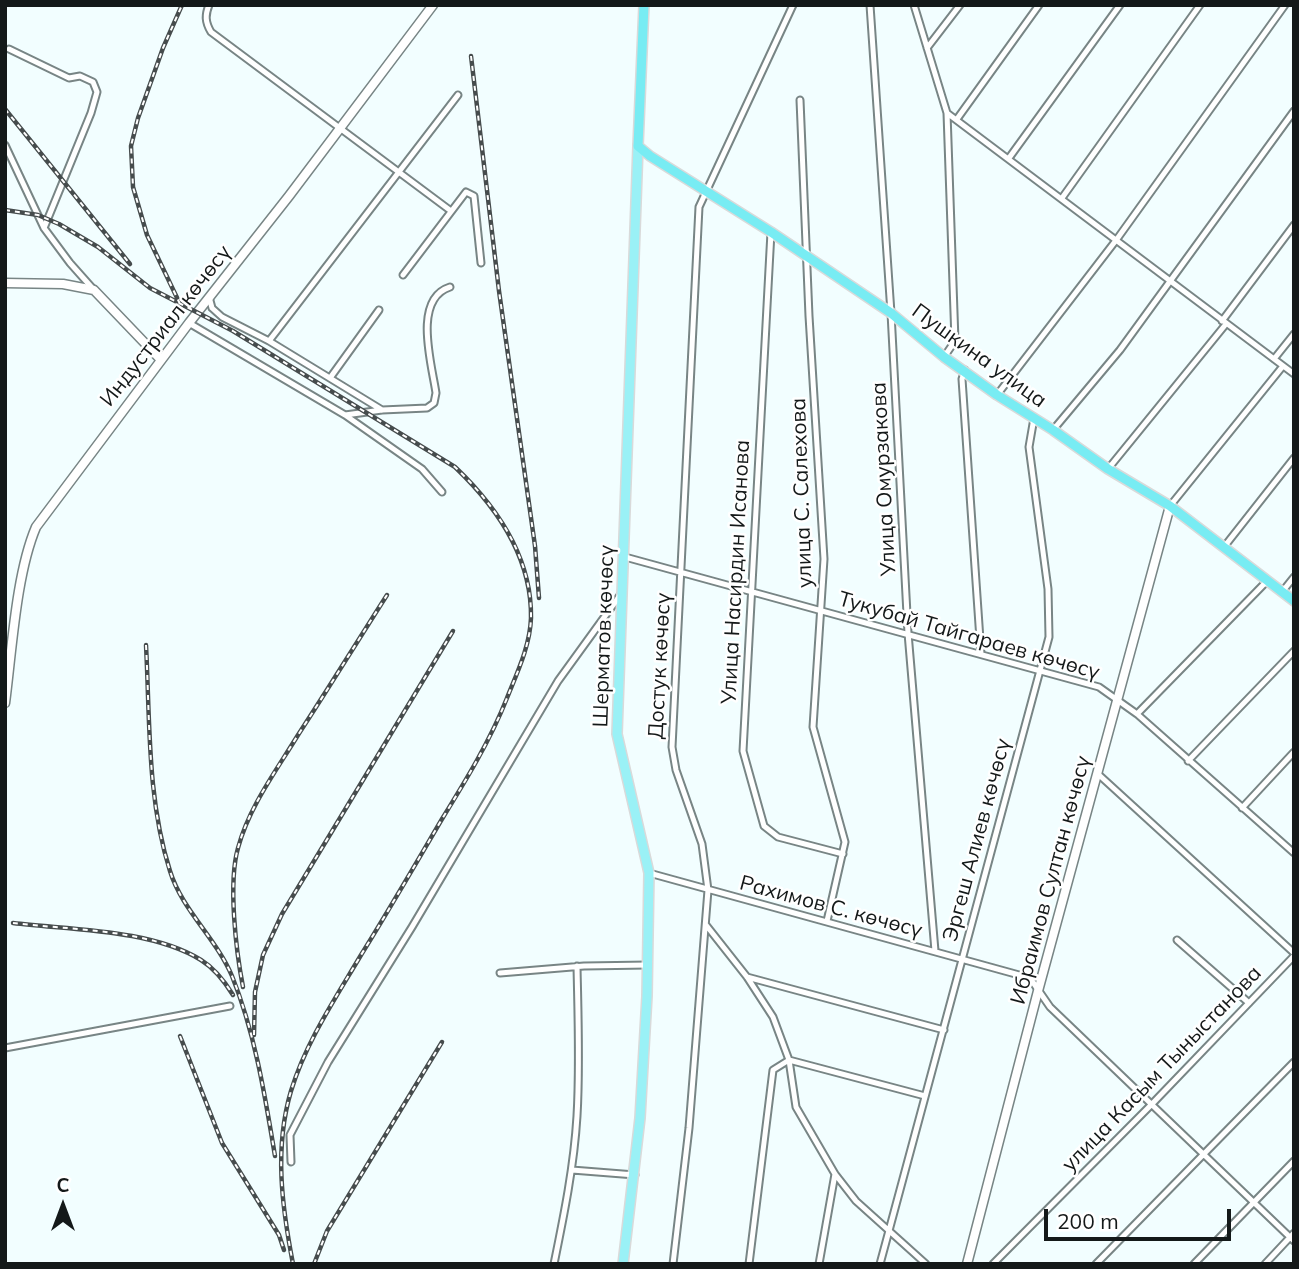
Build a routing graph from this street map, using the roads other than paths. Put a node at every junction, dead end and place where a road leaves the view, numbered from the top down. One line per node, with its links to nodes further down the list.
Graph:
1 (209, 5): 19 (street)
2 (433, 5): 19 (main road, Индустриал көчөсү)
3 (644, 5): 21 (highway, Шерматов көчөсү)
4 (793, 5): 24 (street, Достук көчөсү)
5 (870, 5): 40 (street, Улица Омурзакова)
6 (914, 5): 12 (street)
7 (960, 5): 12 (street)
8 (1039, 5): 18 (street)
9 (1120, 5): 22 (street)
10 (1200, 5): 25 (street)
11 (1285, 5): 30 (street)
12 (928, 48): 17 (street)
13 (9, 49): 28 (street)
14 (458, 95): 23 (street)
15 (800, 100): 31 (street, улица С. Салехова)
16 (1294, 111): 34 (street)
17 (947, 113): 18 (street); 45 (street)
18 (957, 119): 22 (street)
19 (341, 128): 23 (street); 38 (main road, Индустриал көчөсү)
20 (5, 145): 28 (street)
21 (638, 146): 24 (highway, Пушкина улица); 62 (main road, Шерматов көчөсү)
22 (1009, 158): 25 (street)
23 (399, 172): 26 (street); 44 (street)
24 (706, 191): 29 (highway, Пушкина улица); 63 (street, Достук көчөсү)
25 (1062, 198): 30 (street)
26 (451, 211): 32 (street); 33 (street)
27 (1294, 225): 41 (street)
28 (44, 228): 37 (street)
29 (771, 232): 31 (highway, Пушкина улица); 66 (street, Улица Насирдин Исанова)
30 (1117, 239): 34 (street); 52 (street)
31 (808, 256): 40 (highway, Пушкина улица); 70 (street, улица С. Салехова)
32 (481, 263)
33 (403, 275)
34 (1169, 279): 41 (street); 56 (street)
35 (5, 283): 37 (main road)
36 (450, 288): 53 (street)
37 (94, 290): 47 (main road)
38 (209, 297): 42 (main road, Индустриал көчөсү); 44 (street)
39 (379, 310): 51 (street)
40 (891, 313): 45 (highway, Пушкина улица); 73 (street, Улица Омурзакова)
41 (1224, 322): 46 (street); 58 (street)
42 (189, 323): 47 (main road, Индустриал көчөсү); 54 (street)
43 (1294, 334): 46 (street)
44 (269, 341): 51 (street)
45 (944, 357): 49 (highway, Пушкина улица)
46 (1274, 359): 48 (street)
47 (161, 360): 72 (main road, Индустриал көчөсү)
48 (1283, 366): 50 (street); 60 (street)
49 (965, 370): 52 (highway, Пушкина улица); 75 (street)
50 (1294, 374)
51 (330, 378): 53 (street)
52 (997, 395): 55 (highway, Пушкина улица)
53 (382, 410): 54 (street)
54 (345, 415): 59 (street)
55 (1034, 418): 56 (highway, Пушкина улица); 76 (street, Эргеш Алиев көчөсү)
56 (1053, 430): 58 (highway, Пушкина улица)
57 (1294, 458): 61 (street)
58 (1108, 470): 60 (highway, Пушкина улица)
59 (442, 492)
60 (1170, 506): 61 (highway, Пушкина улица); 77 (main road, Ибраимов Султан көчөсү)
61 (1224, 547): 65 (highway, Пушкина улица)
62 (625, 557): 63 (street, Тукубай Тайгараев көчөсү); 67 (main road, Шерматов көчөсү)
63 (680, 571): 66 (street, Тукубай Тайгараев көчөсү); 87 (street, Достук көчөсү)
64 (1294, 577): 68 (street)
65 (1267, 581): 68 (highway, Пушкина улица); 79 (street)
66 (750, 591): 70 (street, Тукубай Тайгараев көчөсү); 85 (street, Улица Насирдин Исанова)
67 (623, 592): 86 (main road, Шерматов көчөсү); 109 (street)
68 (1282, 592): 69 (highway, Пушкина улица)
69 (1294, 601)
70 (820, 611): 73 (street, Тукубай Тайгараев көчөсү); 85 (street, улица С. Салехова)
71 (5, 613): 72 (street)
72 (16, 615): 78 (main road, Индустриал көчөсү)
73 (908, 633): 75 (street, Тукубай Тайгараев көчөсү); 91 (street, Улица Омурзакова)
74 (1294, 651): 81 (street)
75 (981, 654): 76 (street, Тукубай Тайгараев көчөсү)
76 (1040, 669): 77 (street, Тукубай Тайгараев көчөсү); 93 (street, Эргеш Алиев көчөсү)
77 (1118, 698): 79 (street, Тукубай Тайгараев көчөсү); 82 (main road, Ибраимов Султан көчөсү)
78 (5, 703)
79 (1138, 714): 81 (street, Тукубай Тайгараев көчөсү)
80 (1294, 752): 83 (street)
81 (1188, 761): 83 (street, Тукубай Тайгараев көчөсү)
82 (1098, 774): 92 (street); 98 (main road, Ибраимов Султан көчөсү)
83 (1242, 808): 84 (street, Тукубай Тайгараев көчөсү)
84 (1294, 853)
85 (843, 854): 88 (street, улица С. Салехова)
86 (649, 873): 87 (street, Рахимов С. көчөсү); 94 (main road, Шерматов көчөсү)
87 (708, 890): 88 (street, Рахимов С. көчөсү); 89 (street, Достук көчөсү)
88 (827, 921): 91 (street, Рахимов С. көчөсү)
89 (706, 925): 97 (street); 118 (street, Достук көчөсү)
90 (1177, 940): 99 (street)
91 (934, 951): 93 (street, Рахимов С. көчөсү)
92 (1294, 954): 99 (street, улица Касым Тыныстанова)
93 (963, 960): 98 (street, Рахимов С. көчөсү); 101 (street, Эргеш Алиев көчөсү)
94 (648, 965): 95 (street); 112 (main road, Шерматов көчөсү)
95 (577, 966): 96 (street); 110 (street)
96 (500, 973)
97 (747, 977): 101 (street); 103 (street)
98 (1038, 991): 106 (street, Рахимов С. көчөсү); 123 (main road, Ибраимов Султан көчөсү)
99 (1248, 1003): 106 (street, улица Касым Тыныстанова)
100 (230, 1006): 102 (street)
101 (944, 1030): 105 (street, Эргеш Алиев көчөсү)
102 (5, 1048)
103 (789, 1060): 105 (street); 111 (street); 119 (street)
104 (1294, 1062): 107 (street)
105 (925, 1096): 114 (street, Эргеш Алиев көчөсү)
106 (1152, 1104): 107 (street, Рахимов С. көчөсү); 124 (street, улица Касым Тыныстанова)
107 (1203, 1155): 113 (street, Рахимов С. көчөсү); 125 (street)
108 (1294, 1161): 113 (street)
109 (291, 1162)
110 (572, 1170): 112 (street); 116 (street)
111 (835, 1174): 114 (street); 120 (street)
112 (635, 1175): 117 (main road, Шерматов көчөсү)
113 (1253, 1203): 115 (street, Рахимов С. көчөсү); 126 (street)
114 (889, 1233): 121 (street, Эргеш Алиев көчөсү); 122 (street)
115 (1292, 1237): 127 (street)
116 (554, 1264)
117 (623, 1264)
118 (673, 1264)
119 (749, 1264)
120 (820, 1264)
121 (880, 1264)
122 (926, 1264)
123 (967, 1264)
124 (993, 1264)
125 (1096, 1264)
126 (1194, 1264)
127 (1265, 1264)

